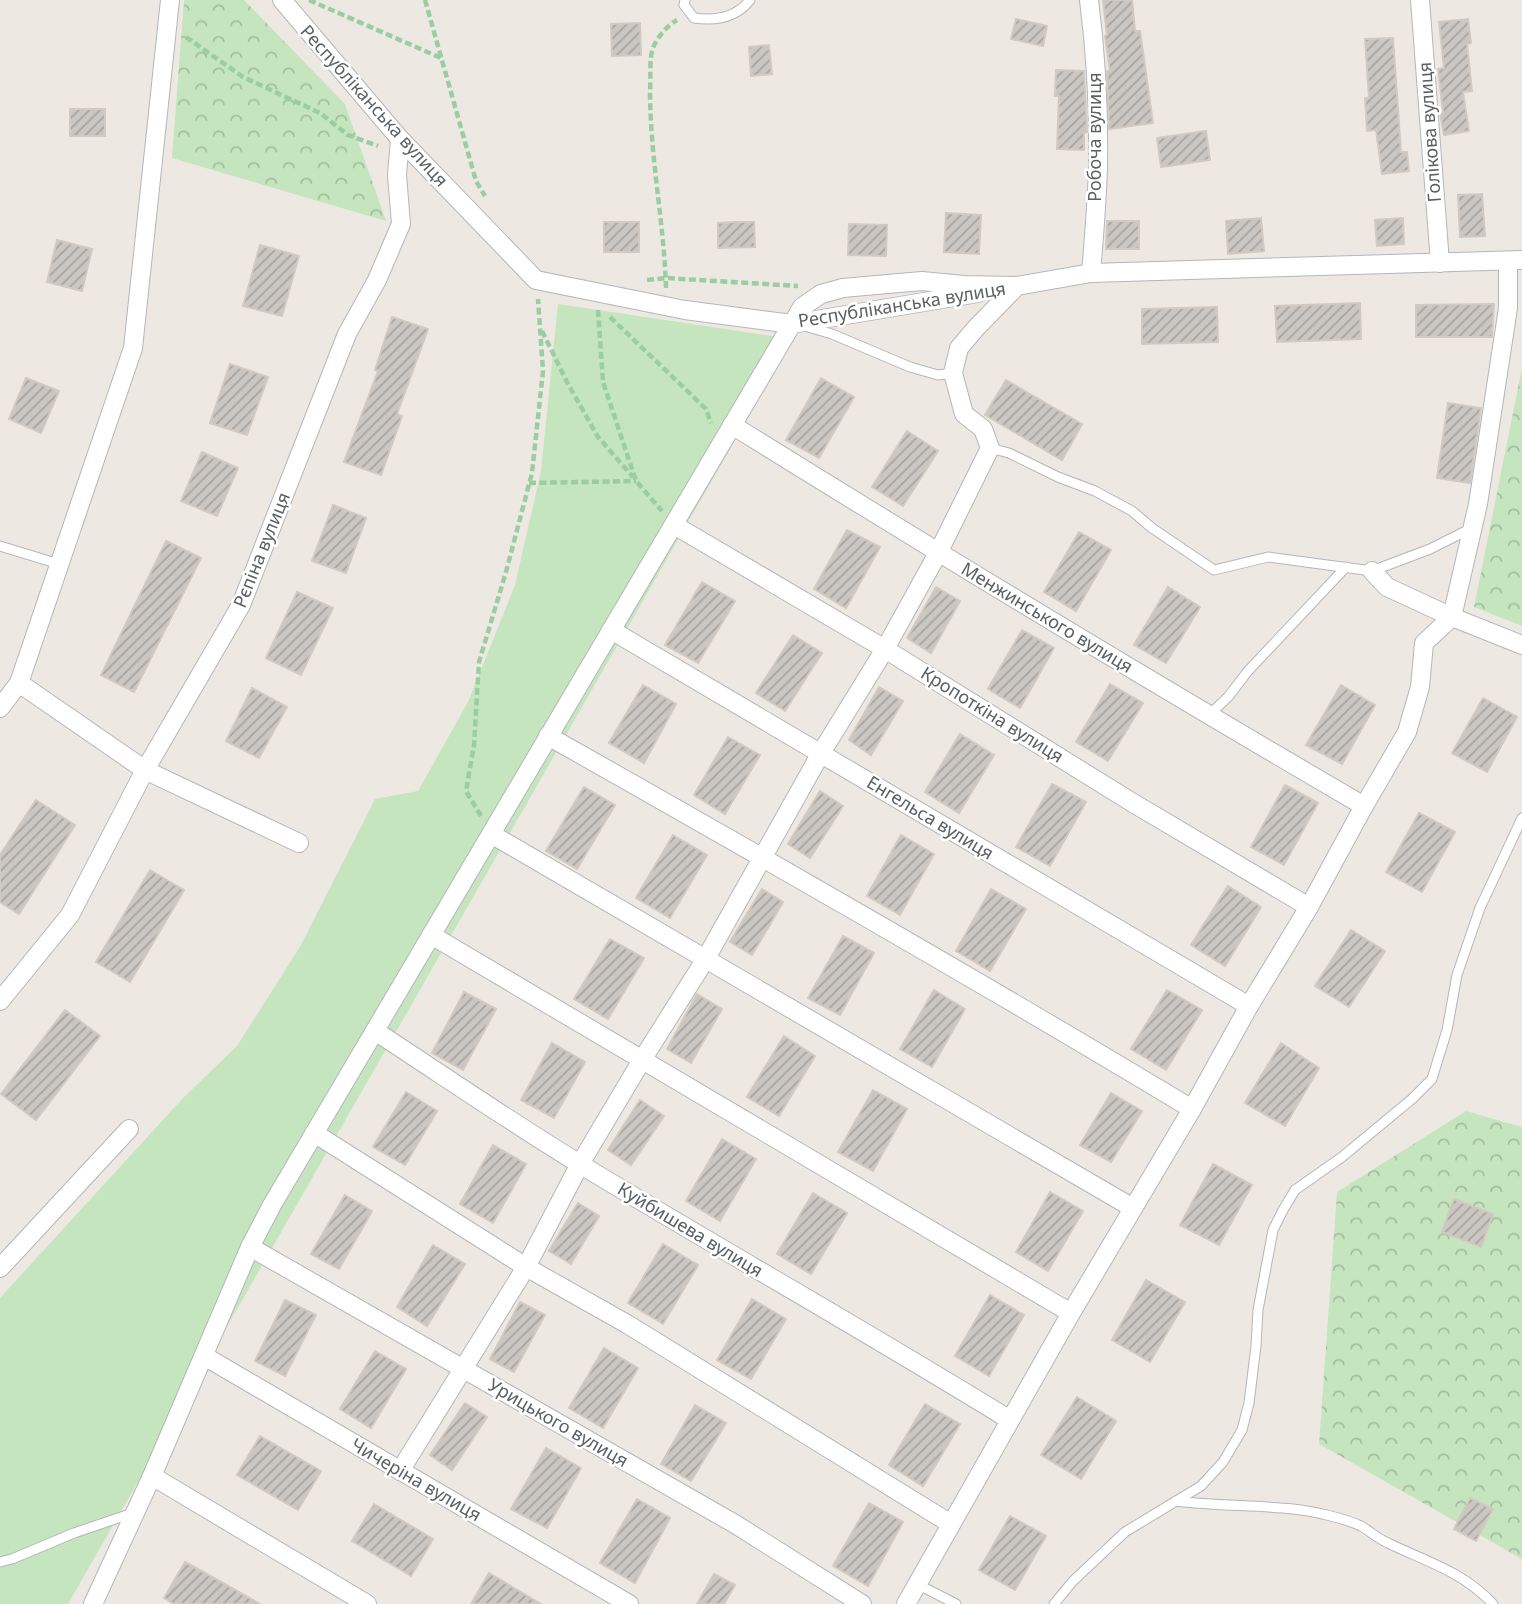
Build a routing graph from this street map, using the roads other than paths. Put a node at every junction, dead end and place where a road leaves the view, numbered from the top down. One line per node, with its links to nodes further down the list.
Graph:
1 (170, 0): 20 (street)
2 (282, 0): 7 (street, Республіканська вулиця)
3 (685, 0): 4 (lane)
4 (750, 0)
5 (1089, 0): 10 (street, Робоча вулиця)
6 (1420, 0): 9 (street, Голікова вулиця)
7 (399, 146): 12 (street, Республіканська вулиця); 32 (street, Рєпіна вулиця)
8 (1515, 260): 9 (street, Республіканська вулиця); 17 (street)
9 (1440, 263): 10 (street, Республіканська вулиця)
10 (1091, 273): 11 (street, Республіканська вулиця)
11 (1017, 286): 12 (street, Республіканська вулиця); 12 (street); 13 (street)
12 (792, 324): 13 (lane); 14 (street)
13 (953, 373): 15 (street)
14 (733, 425): 16 (street); 19 (street, Менжинського вулиця)
15 (990, 448): 19 (street); 21 (lane)
16 (674, 525): 24 (street); 26 (street, Кропоткіна вулиця)
17 (1472, 528): 22 (lane); 23 (street)
18 (0, 546): 20 (lane)
19 (938, 553): 26 (street); 29 (street, Менжинського вулиця)
20 (59, 564): 27 (street)
21 (1346, 568): 22 (lane); 29 (lane)
22 (1372, 571): 23 (street)
23 (1452, 617): 25 (street); 33 (street)
24 (611, 630): 30 (street); 31 (street, Енгельса вулиця)
25 (1522, 645)
26 (885, 649): 31 (street); 38 (street, Кропоткіна вулиця)
27 (19, 683): 28 (street); 32 (street)
28 (0, 708)
29 (1208, 716): 33 (street, Менжинського вулиця)
30 (548, 736): 35 (street); 37 (street)
31 (821, 753): 37 (street); 42 (street, Енгельса вулиця)
32 (145, 770): 36 (street); 41 (street, Рєпіна вулиця)
33 (1364, 806): 38 (street)
34 (1522, 818): 59 (lane)
35 (491, 834): 39 (street); 40 (street)
36 (299, 844)
37 (762, 857): 40 (street); 45 (street)
38 (1308, 907): 42 (street)
39 (431, 935): 43 (street); 44 (street)
40 (705, 960): 44 (street); 49 (street)
41 (0, 1001)
42 (1249, 1006): 45 (street)
43 (375, 1031): 47 (street); 48 (street, Куйбишева вулиця)
44 (642, 1060): 48 (street); 53 (street)
45 (1192, 1109): 49 (street)
46 (129, 1129): 52 (street)
47 (314, 1133): 50 (street); 51 (street)
48 (580, 1164): 51 (street); 56 (street, Куйбишева вулиця)
49 (1133, 1208): 53 (street)
50 (250, 1247): 54 (street); 55 (street, Урицького вулиця)
51 (526, 1267): 55 (street); 61 (street)
52 (0, 1268)
53 (1071, 1313): 56 (street)
54 (204, 1356): 57 (street, Чичеріна вулиця); 58 (street)
55 (464, 1369): 57 (street); 67 (street, Урицького вулиця)
56 (1010, 1420): 61 (street)
57 (400, 1471): 66 (street, Чичеріна вулиця)
58 (152, 1476): 60 (street); 65 (street)
59 (1176, 1501): 70 (lane); 71 (lane)
60 (136, 1513): 62 (lane); 64 (street)
61 (951, 1524): 63 (street)
62 (0, 1562)
63 (917, 1584): 68 (street); 69 (lane)
64 (93, 1604)
65 (367, 1604)
66 (629, 1604)
67 (862, 1604)
68 (906, 1604)
69 (956, 1604)
70 (1054, 1604)
71 (1493, 1604)

